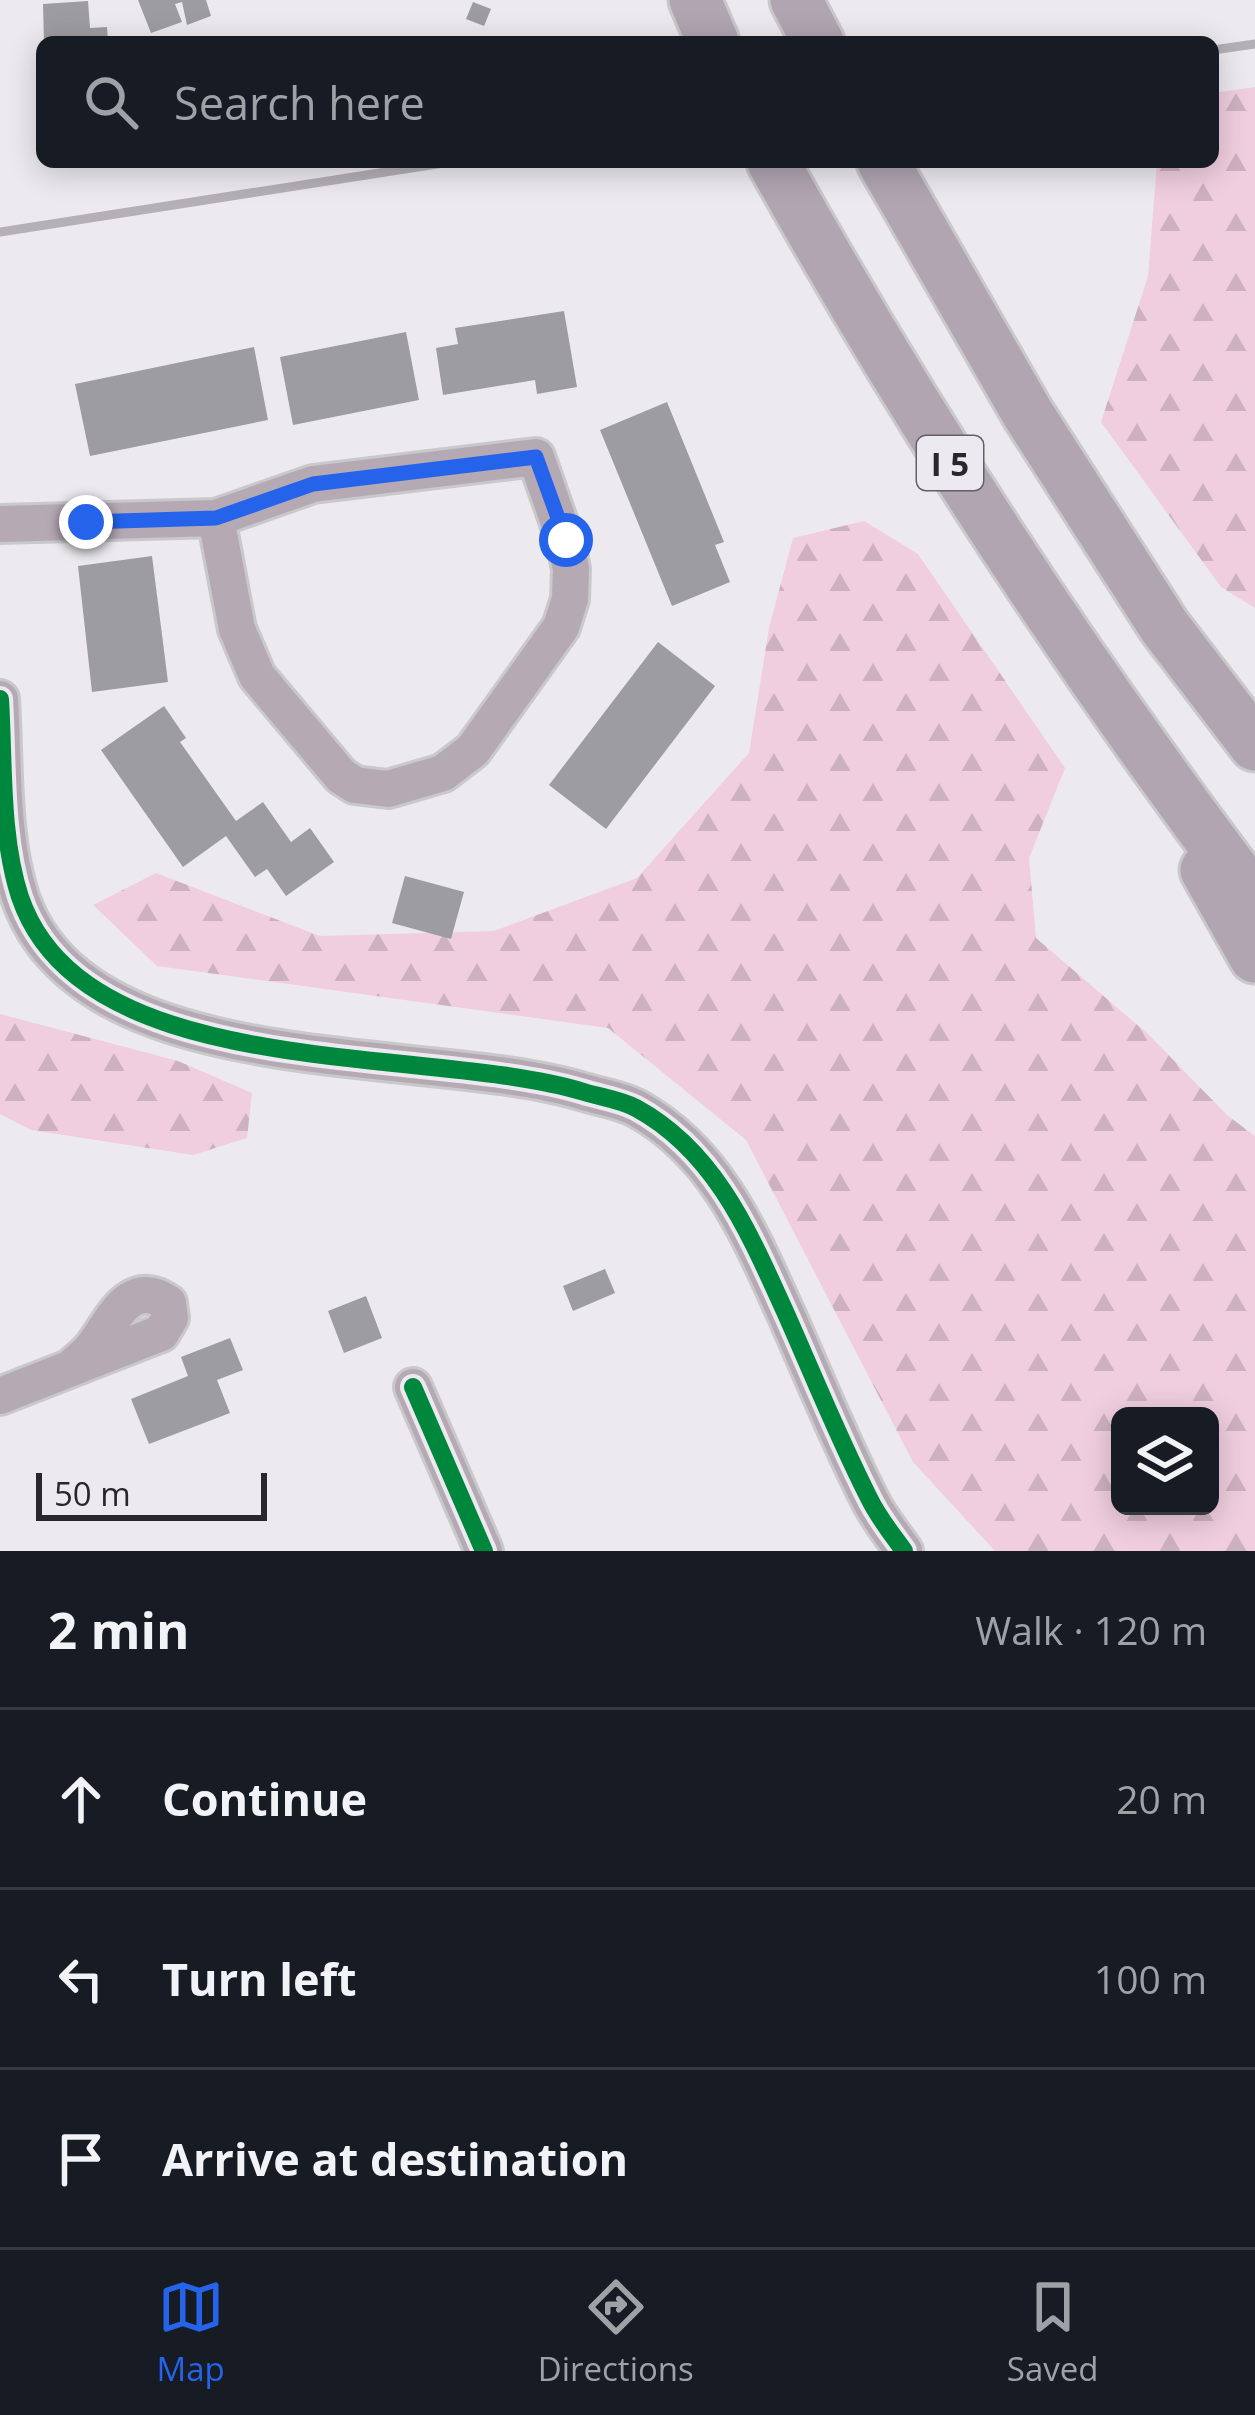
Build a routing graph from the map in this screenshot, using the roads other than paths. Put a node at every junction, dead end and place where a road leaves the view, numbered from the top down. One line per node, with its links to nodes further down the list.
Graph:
1 (695, 0): 3 (highway)
2 (796, 0): 4 (highway)
3 (710, 36)
4 (815, 36)
5 (776, 168): 13 (highway, I 5)
6 (886, 168): 9 (highway, I 5)
7 (216, 518): 7 (street); 8 (street)
8 (0, 524)
9 (1164, 626): 11 (highway); 12 (highway, I 5)
10 (0, 699): 20 (street)
11 (1255, 716)
12 (1255, 745)
13 (1144, 753): 14 (highway, I 5); 15 (highway)
14 (1255, 899)
15 (1255, 958)
16 (70, 1368): 18 (street)
17 (413, 1388): 19 (street)
18 (0, 1396)
19 (484, 1551)
20 (904, 1551)

